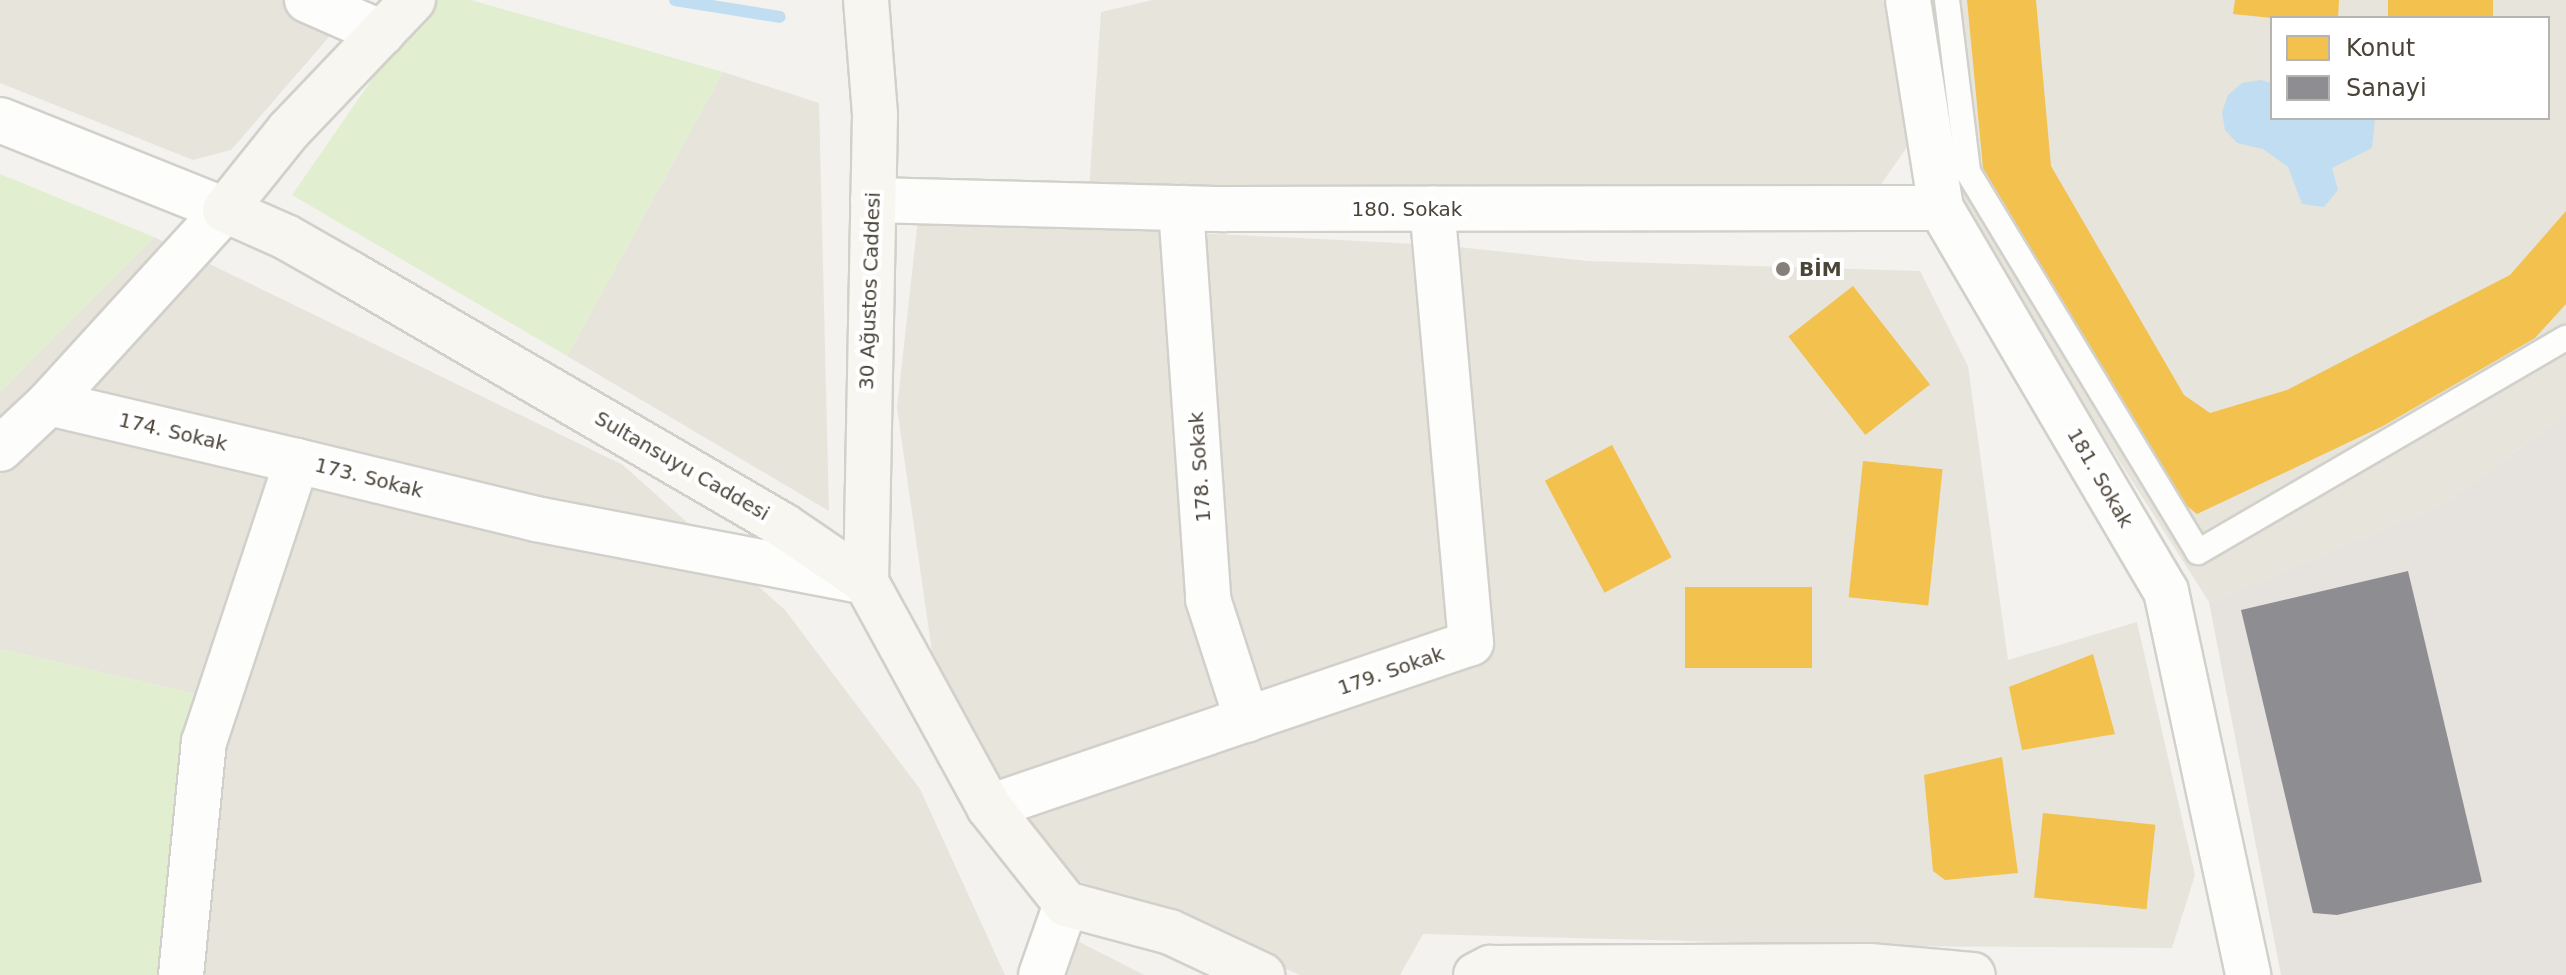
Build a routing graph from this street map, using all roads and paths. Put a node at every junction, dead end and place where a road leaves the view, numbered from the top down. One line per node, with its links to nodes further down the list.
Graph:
1 (307, 0): 6 (street)
2 (413, 0): 6 (street)
3 (866, 0): 8 (street, 30 Ağustos Caddesi)
4 (1908, 0): 10 (street, 181. Sokak)
5 (1947, 0): 13 (lane)
6 (382, 33): 12 (street)
7 (0, 120): 12 (street)
8 (873, 200): 9 (street, 180. Sokak); 17 (street, 30 Ağustos Caddesi)
9 (1181, 208): 11 (street, 180. Sokak); 18 (street, 178. Sokak)
10 (1941, 208): 11 (street, 180. Sokak); 26 (street, 181. Sokak)
11 (1432, 209): 18 (street, 179. Sokak)
12 (225, 210): 14 (street); 17 (street, Sultansuyu Caddesi)
13 (2566, 338)
14 (49, 403): 15 (street); 16 (street, 174. Sokak)
15 (0, 449)
16 (297, 461): 17 (street, 173. Sokak); 21 (street, 173. Sokak)
17 (866, 582): 19 (street, Sultansuyu Caddesi)
18 (1247, 720): 19 (street, 179. Sokak)
19 (989, 807): 20 (street, Sultansuyu Caddesi)
20 (1066, 904): 22 (street); 23 (street)
21 (181, 975)
22 (1041, 975)
23 (1262, 975)
24 (1476, 975): 25 (street)
25 (1973, 975)
26 (2248, 975)

